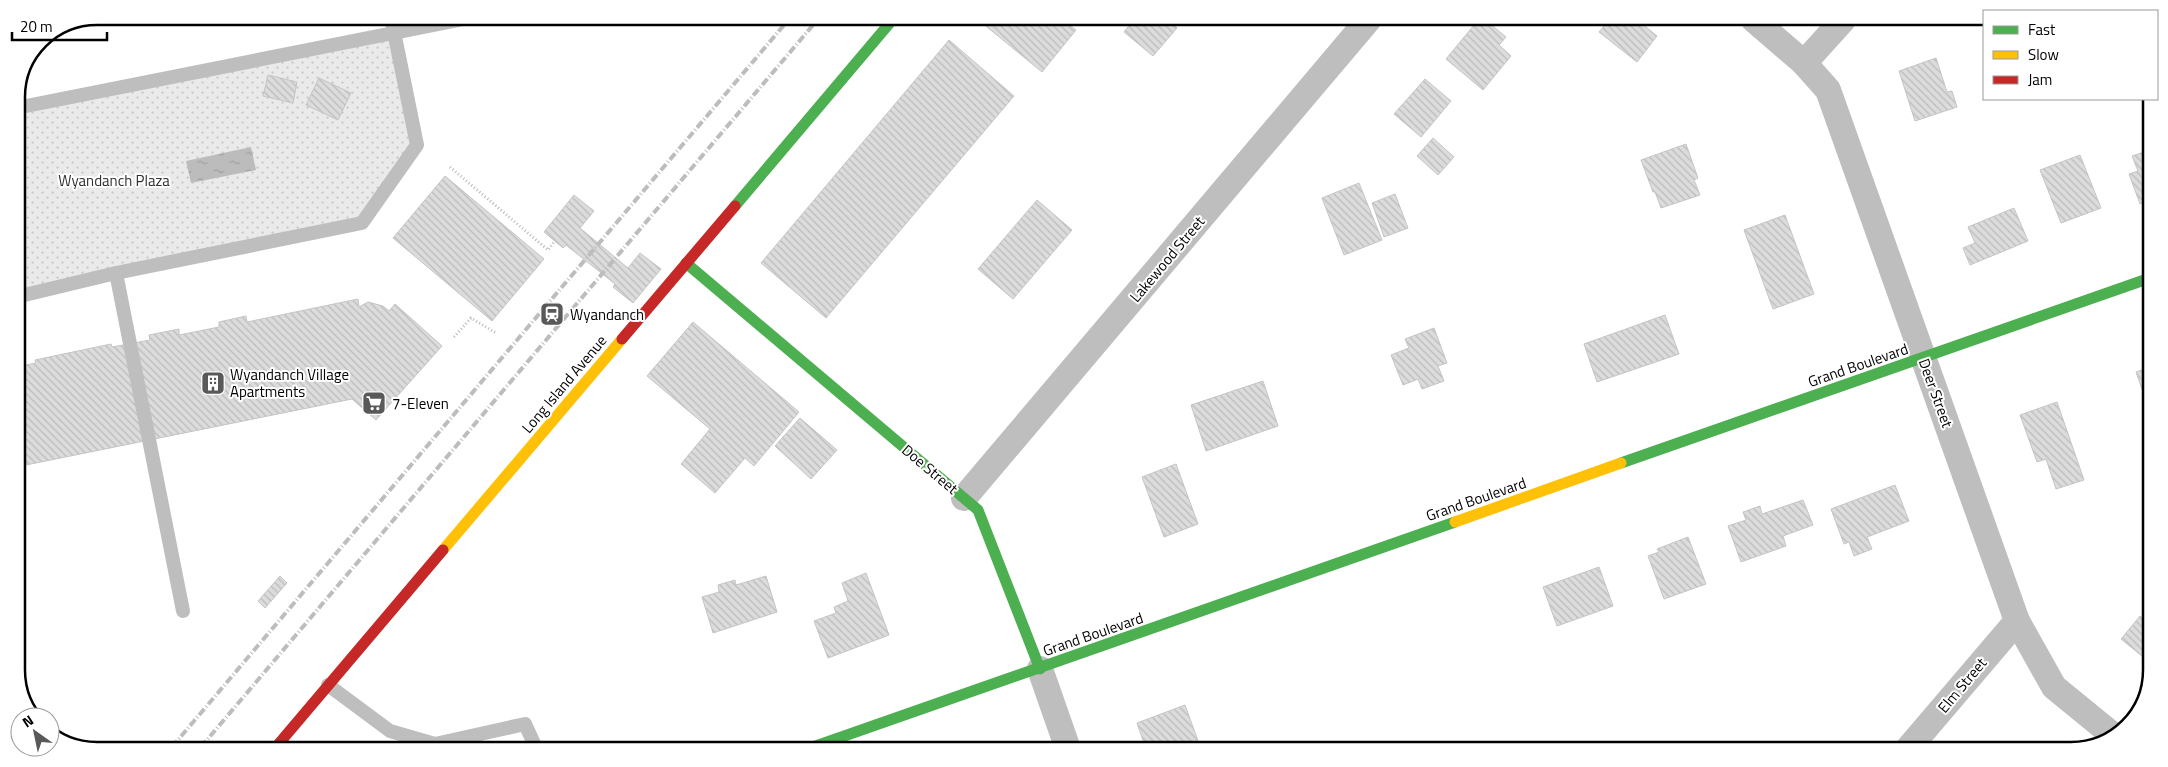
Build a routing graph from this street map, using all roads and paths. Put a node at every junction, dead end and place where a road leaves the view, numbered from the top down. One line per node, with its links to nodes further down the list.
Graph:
1 (393, 25): 7 (lane)
2 (431, 25): 7 (lane)
3 (888, 25): 12 (street, Long Island Avenue)
4 (1364, 25): 19 (street, Lakewood Street)
5 (1760, 25): 8 (street, Deer Street)
6 (1838, 25): 8 (street)
7 (394, 32): 9 (lane); 13 (lane)
8 (1804, 63): 18 (street, Deer Street)
9 (25, 106)
10 (450, 167): 11 (path)
11 (555, 241)
12 (686, 263): 19 (street, Doe Street); 23 (street, Long Island Avenue)
13 (116, 273): 15 (lane); 20 (lane)
14 (2143, 280): 18 (street, Grand Boulevard)
15 (25, 295)
16 (496, 333): 17 (path)
17 (454, 337)
18 (1923, 358): 21 (street, Deer Street); 22 (street, Grand Boulevard)
19 (964, 498): 22 (street, Doe Street)
20 (183, 611)
21 (2017, 620): 24 (street, Deer Street); 31 (street, Elm Street)
22 (1040, 668): 29 (street, Grand Boulevard); 30 (street, Doe Street)
23 (328, 685): 25 (street, Long Island Avenue); 26 (lane)
24 (2108, 731)
25 (280, 742)
26 (428, 742)
27 (444, 742): 28 (lane)
28 (533, 742)
29 (827, 742)
30 (1066, 742)
31 (1914, 742)

